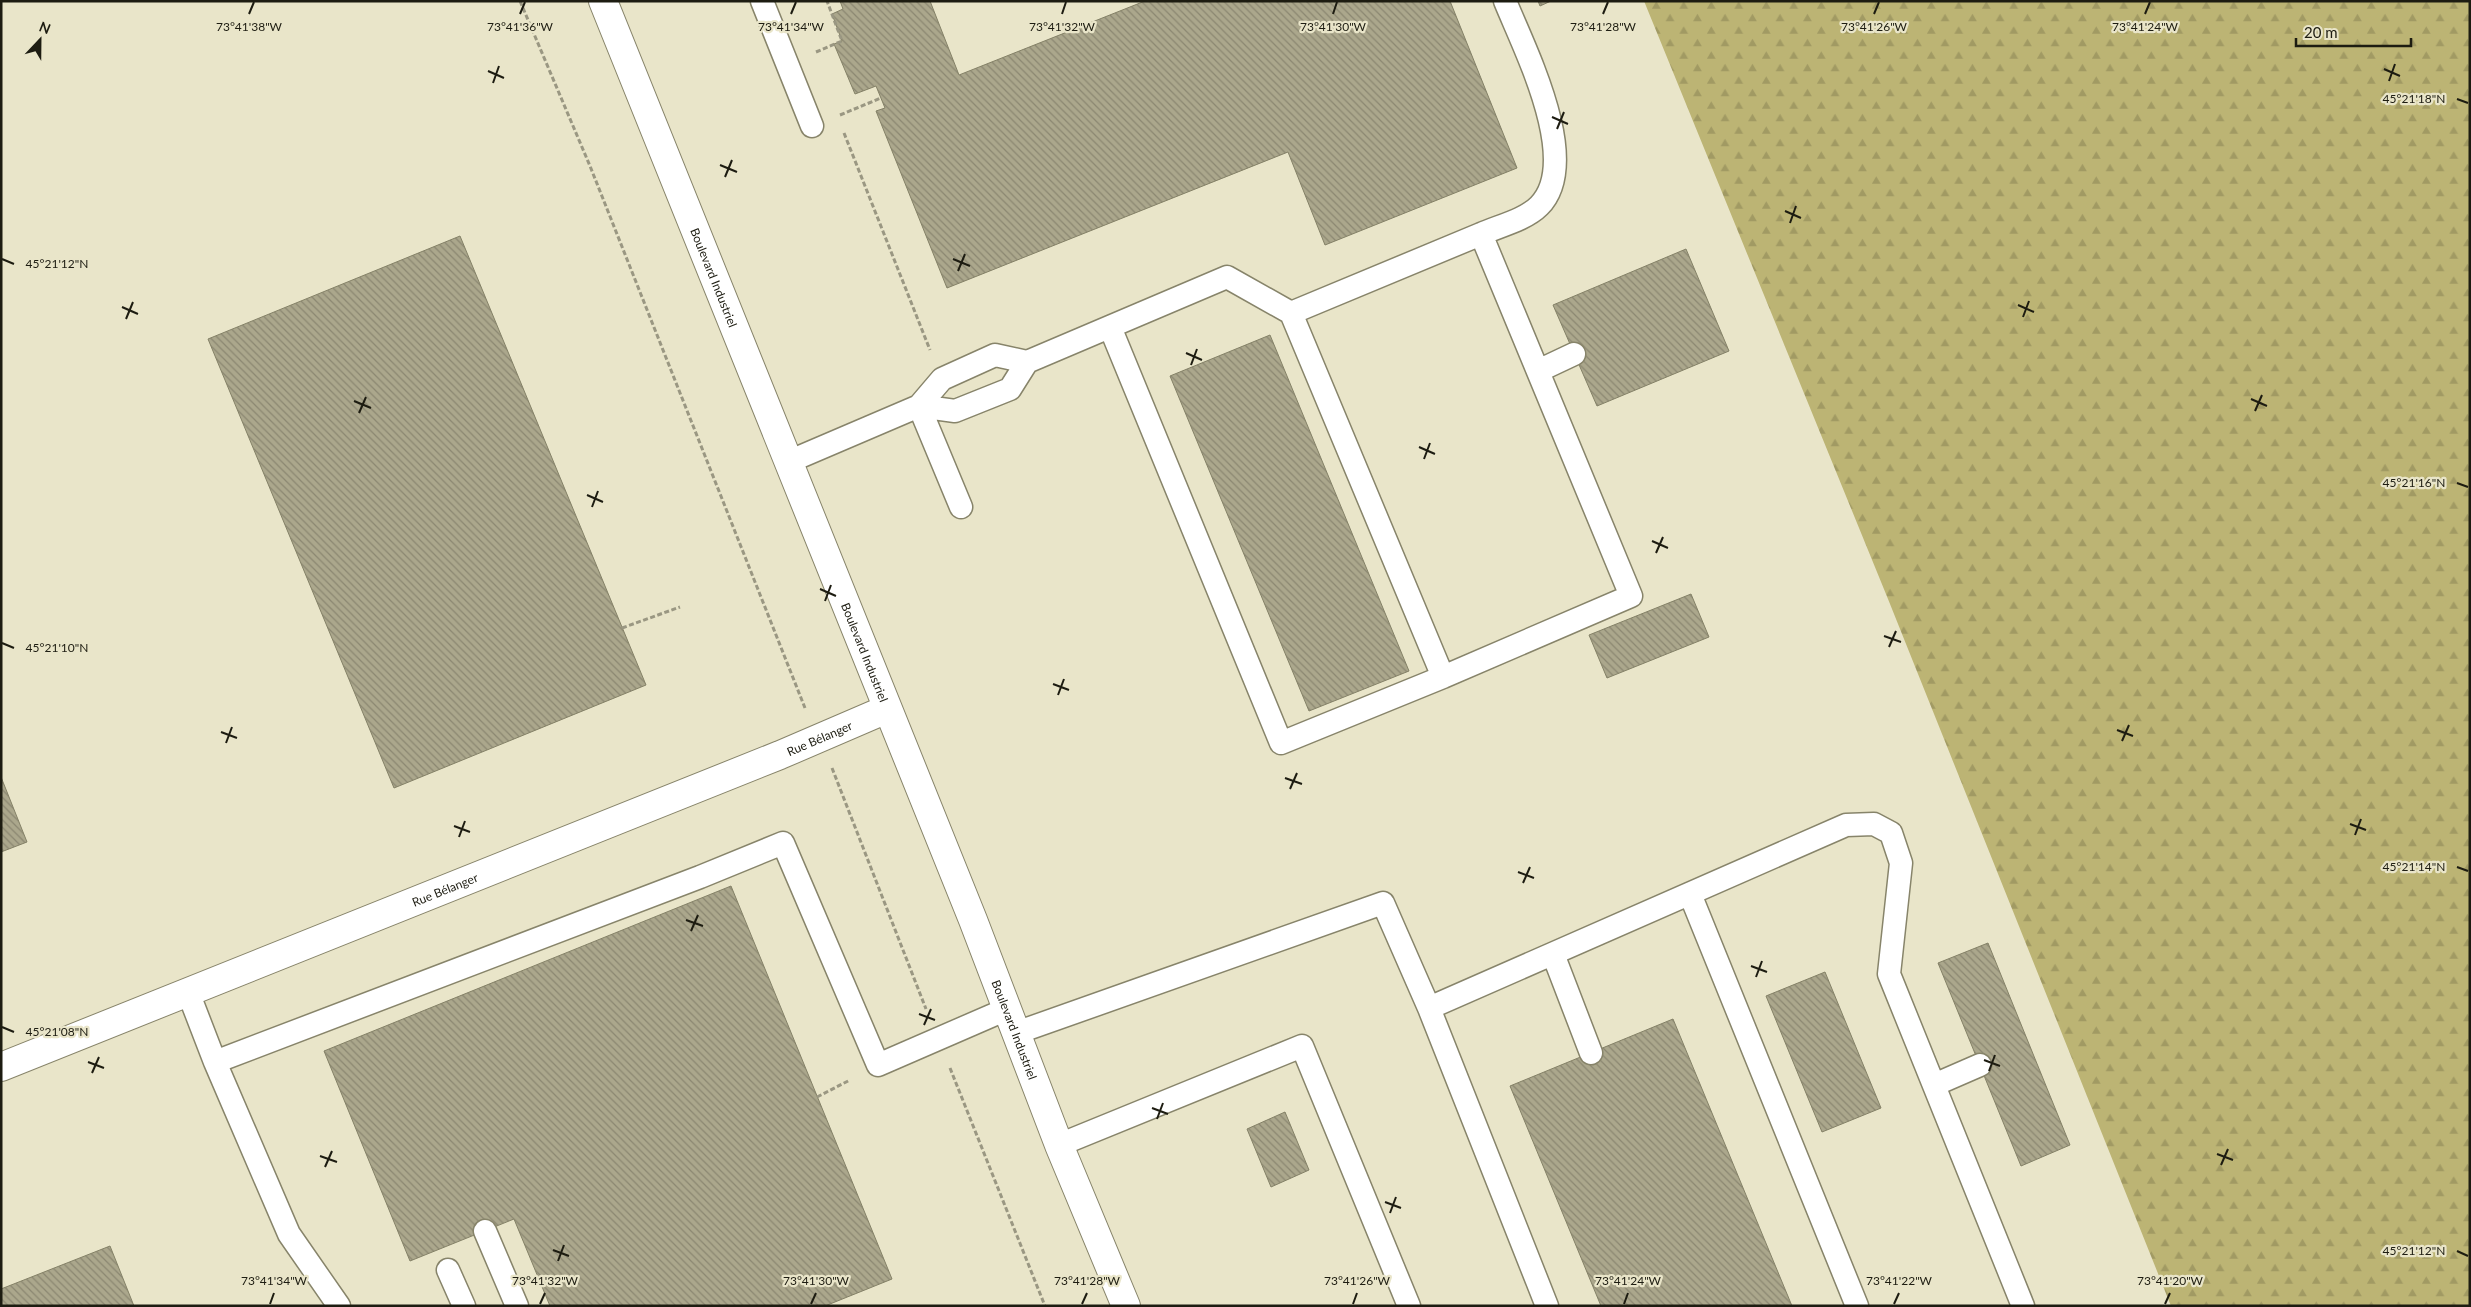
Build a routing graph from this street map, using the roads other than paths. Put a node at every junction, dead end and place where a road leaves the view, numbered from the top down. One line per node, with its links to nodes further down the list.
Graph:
1 (603, 1): 12 (street, Boulevard Industriel)
2 (762, 1): 4 (lane)
3 (1505, 1): 5 (lane)
4 (812, 126)
5 (1481, 234): 6 (lane); 10 (lane)
6 (1291, 313): 7 (lane); 14 (lane)
7 (1110, 327): 9 (lane); 14 (lane)
8 (1574, 354): 10 (lane)
9 (1027, 362): 11 (lane); 11 (lane)
10 (1538, 371): 14 (lane)
11 (919, 406): 12 (lane); 13 (lane)
12 (788, 462): 15 (street, Boulevard Industriel)
13 (961, 506)
14 (1443, 677)
15 (887, 709): 18 (street, Rue Bélanger); 20 (street, Boulevard Industriel)
16 (1690, 894): 17 (lane); 25 (lane); 35 (lane)
17 (1553, 954): 19 (lane); 21 (lane)
18 (188, 992): 22 (lane); 24 (street, Rue Bélanger)
19 (1429, 1008): 20 (lane); 34 (lane)
20 (1011, 1021): 22 (lane); 26 (street, Boulevard Industriel)
21 (1591, 1053)
22 (215, 1062): 29 (lane)
23 (1980, 1066): 25 (lane)
24 (1, 1067)
25 (1934, 1085): 36 (lane)
26 (1059, 1145): 32 (street, Boulevard Industriel); 33 (lane)
27 (486, 1231): 31 (lane)
28 (448, 1270): 30 (lane)
29 (339, 1306)
30 (464, 1306)
31 (517, 1306)
32 (1126, 1306)
33 (1409, 1306)
34 (1547, 1306)
35 (1857, 1306)
36 (2023, 1306)

